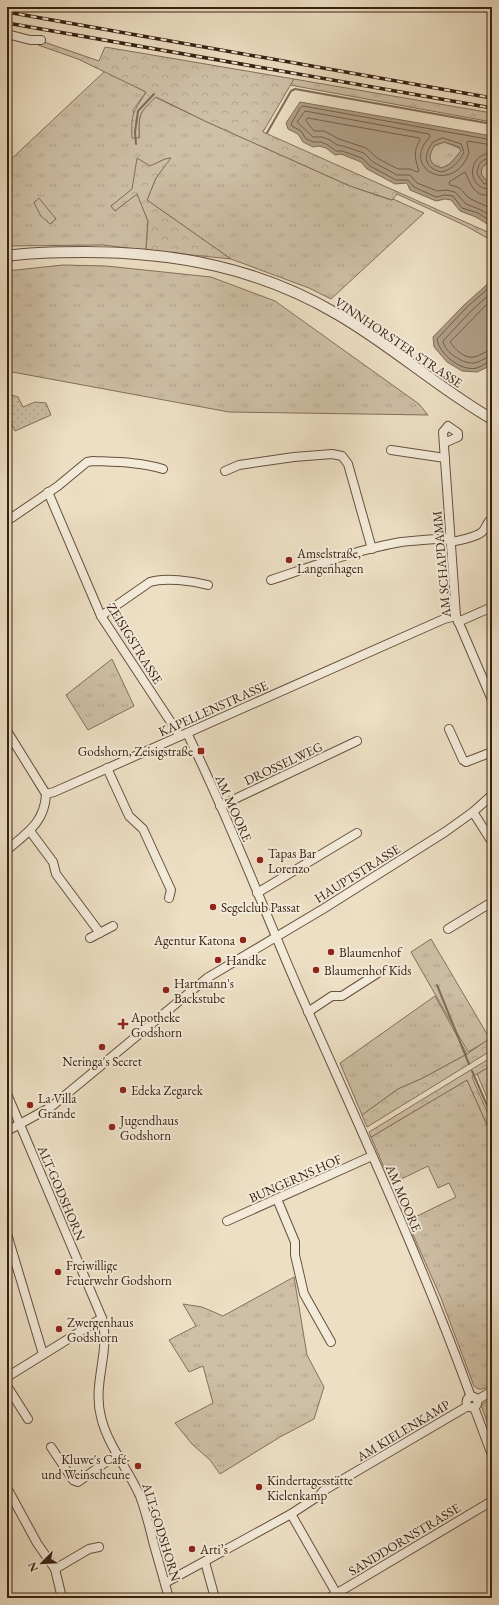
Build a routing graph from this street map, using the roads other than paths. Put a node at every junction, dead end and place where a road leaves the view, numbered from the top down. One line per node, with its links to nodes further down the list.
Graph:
1 (7, 34): 2 (street)
2 (41, 40)
3 (7, 256): 4 (street, VINNHORSTER STRASSE)
4 (492, 420)
5 (444, 443): 7 (street, AM SCHAPDAMM)
6 (391, 450): 7 (street)
7 (445, 458): 13 (street, AM SCHAPDAMM)
8 (163, 469): 10 (street)
9 (225, 471): 14 (street)
10 (48, 492): 12 (street); 18 (street, ZEISIGSTRASSE)
11 (492, 519): 13 (street)
12 (7, 521)
13 (450, 540): 14 (street); 19 (street, AM SCHAPDAMM)
14 (372, 549): 15 (street)
15 (270, 580)
16 (208, 585): 18 (street)
17 (492, 608): 19 (street, KAPELLENSTRASSE)
18 (101, 616): 23 (street, ZEISIGSTRASSE)
19 (457, 619): 20 (street, AM SCHAPDAMM); 23 (street, KAPELLENSTRASSE)
20 (492, 700)
21 (449, 729): 25 (street)
22 (7, 731): 27 (street)
23 (183, 735): 26 (street, KAPELLENSTRASSE); 29 (street, AM MOORE)
24 (357, 741): 29 (street, DROSSELWEG)
25 (492, 752)
26 (107, 768): 27 (street, KAPELLENSTRASSE); 36 (street)
27 (46, 794): 31 (street)
28 (492, 795): 30 (street, HAUPTSTRASSE)
29 (220, 806): 35 (street, AM MOORE)
30 (473, 812): 33 (street); 42 (street, HAUPTSTRASSE)
31 (30, 831): 34 (street); 40 (street)
32 (357, 833): 35 (street)
33 (492, 842)
34 (7, 850)
35 (257, 893): 42 (street, AM MOORE)
36 (169, 898)
37 (492, 902): 39 (street)
38 (113, 926): 40 (street)
39 (448, 929)
40 (100, 933): 41 (street)
41 (90, 938)
42 (276, 938): 44 (street, AM MOORE); 46 (street, HAUPTSTRASSE)
43 (378, 973): 44 (street)
44 (308, 1012): 48 (street, AM MOORE)
45 (7, 1094): 46 (street, ALT-GODSHORN)
46 (20, 1123): 47 (street, HAUPTSTRASSE); 52 (street, ALT-GODSHORN)
47 (7, 1131)
48 (372, 1156): 49 (street, BUNGERNS HOF); 58 (street, AM MOORE)
49 (277, 1199): 50 (street, BUNGERNS HOF); 53 (street)
50 (227, 1221)
51 (7, 1234): 54 (street)
52 (102, 1318): 54 (street); 61 (street, ALT-GODSHORN)
53 (331, 1342)
54 (44, 1354): 55 (street)
55 (7, 1378)
56 (7, 1386): 59 (street)
57 (492, 1391): 58 (street, AM KIELENKAMP)
58 (472, 1402): 62 (street, AM MOORE); 65 (street, AM KIELENKAMP)
59 (28, 1419)
60 (51, 1447): 61 (street)
61 (117, 1454): 69 (street, ALT-GODSHORN)
62 (492, 1455)
63 (7, 1488): 68 (street)
64 (492, 1501): 70 (street, SANDDORNSTRASSE)
65 (291, 1514): 67 (street, AM KIELENKAMP); 70 (street)
66 (98, 1547): 68 (street)
67 (205, 1562): 69 (street, AM KIELENKAMP); 73 (street)
68 (55, 1568): 71 (street)
69 (165, 1583): 72 (street, ALT-GODSHORN)
70 (335, 1597)
71 (62, 1598)
72 (169, 1598)
73 (215, 1598)

